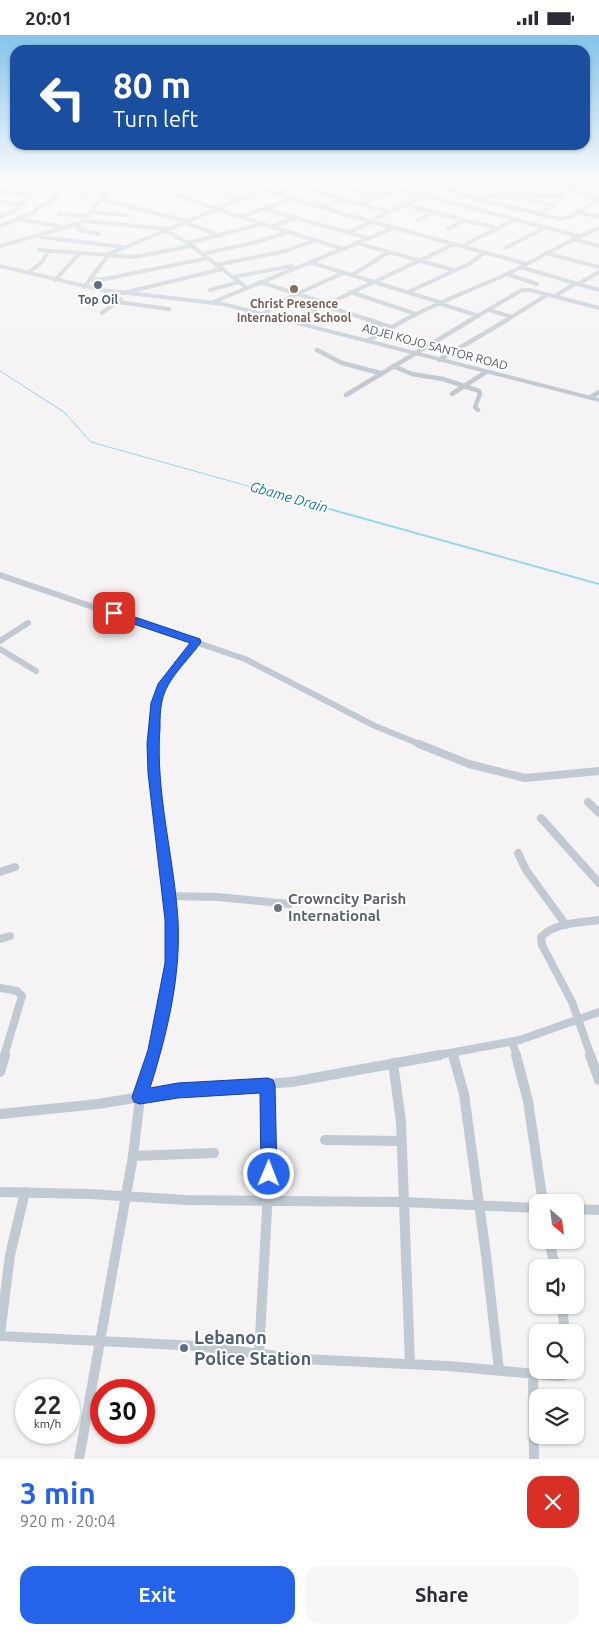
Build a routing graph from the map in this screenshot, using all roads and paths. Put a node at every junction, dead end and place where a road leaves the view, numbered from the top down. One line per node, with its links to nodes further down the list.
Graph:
1 (110, 245): 13 (street)
2 (126, 245): 13 (street)
3 (245, 245): 23 (street)
4 (301, 245): 28 (street)
5 (332, 245): 15 (street)
6 (351, 245): 15 (street)
7 (366, 245): 18 (street)
8 (452, 245): 25 (street)
9 (510, 245): 14 (street)
10 (560, 245): 21 (street)
11 (192, 246): 22 (street); 23 (street)
12 (462, 246): 19 (street)
13 (122, 247): 22 (street)
14 (505, 248)
15 (343, 249): 26 (street)
16 (39, 250): 17 (street)
17 (48, 252): 20 (street); 35 (street)
18 (389, 252): 25 (street); 39 (street)
19 (486, 252): 27 (street); 34 (street)
20 (80, 253): 22 (street); 41 (street)
21 (546, 253): 27 (street); 32 (street)
22 (109, 254): 42 (street)
23 (202, 254): 24 (street)
24 (208, 258): 28 (street); 42 (street)
25 (422, 261): 34 (street); 45 (street)
26 (309, 262): 29 (street); 36 (street)
27 (527, 263): 31 (street)
28 (216, 265): 33 (street)
29 (302, 265): 40 (street); 44 (street)
30 (0, 266): 35 (street, ADJEI KOJO SANTOR ROAD)
31 (520, 267): 38 (street); 46 (street)
32 (599, 267)
33 (223, 269): 40 (street); 54 (street)
34 (453, 270): 53 (street)
35 (28, 273): 41 (street, ADJEI KOJO SANTOR ROAD)
36 (344, 273): 39 (street); 55 (street)
37 (598, 273): 46 (street)
38 (507, 274): 47 (street); 60 (street)
39 (352, 275): 45 (street)
40 (233, 277): 43 (street)
41 (55, 280): 48 (street, ADJEI KOJO SANTOR ROAD)
42 (89, 280): 48 (street)
43 (239, 282): 49 (street); 50 (street)
44 (260, 282): 49 (street); 55 (street)
45 (374, 282): 52 (street); 53 (street)
46 (577, 283): 51 (street); 57 (street)
47 (537, 284)
48 (84, 287): 54 (street, ADJEI KOJO SANTOR ROAD)
49 (247, 288): 59 (street)
50 (210, 290)
51 (599, 290)
52 (350, 292): 61 (street); 67 (street)
53 (408, 292): 60 (street)
54 (126, 293): 58 (street); 59 (street, ADJEI KOJO SANTOR ROAD)
55 (297, 294): 61 (street); 66 (street)
56 (547, 295): 57 (street); 64 (street); 69 (street)
57 (555, 296): 62 (street)
58 (118, 302): 63 (street); 65 (street)
59 (213, 302): 66 (street, ADJEI KOJO SANTOR ROAD)
60 (438, 303): 67 (street); 68 (street)
61 (324, 304): 70 (street); 71 (street)
62 (599, 308)
63 (169, 309)
64 (489, 310): 68 (street); 69 (street)
65 (102, 313)
66 (263, 314): 70 (street, ADJEI KOJO SANTOR ROAD)
67 (416, 314): 71 (street)
68 (479, 316): 74 (street)
69 (512, 317): 75 (street)
70 (291, 321): 72 (street, ADJEI KOJO SANTOR ROAD)
71 (392, 328): 72 (street)
72 (367, 341): 74 (street, ADJEI KOJO SANTOR ROAD)
73 (317, 350): 78 (street)
74 (415, 354): 75 (street, ADJEI KOJO SANTOR ROAD); 76 (street)
75 (439, 360): 77 (street, ADJEI KOJO SANTOR ROAD)
76 (393, 366): 78 (street); 79 (street)
77 (486, 372): 79 (street); 83 (street, ADJEI KOJO SANTOR ROAD)
78 (380, 373): 82 (street)
79 (464, 386): 81 (street); 85 (street)
80 (599, 392): 83 (street)
81 (452, 394)
82 (346, 395)
83 (591, 397): 84 (street, ADJEI KOJO SANTOR ROAD)
84 (599, 399)
85 (478, 410)
86 (0, 575): 89 (street)
87 (28, 623): 88 (street)
88 (0, 641)
89 (196, 642): 92 (street); 100 (street)
90 (0, 649): 91 (street)
91 (36, 671)
92 (599, 771)
93 (588, 802): 94 (street)
94 (599, 813)
95 (541, 818): 99 (street)
96 (518, 853): 103 (street)
97 (14, 867): 98 (street)
98 (0, 872)
99 (599, 883)
100 (169, 896): 101 (street); 115 (street)
101 (289, 904)
102 (599, 920): 103 (street)
103 (566, 925): 108 (street)
104 (10, 935): 105 (street)
105 (0, 939)
106 (0, 988): 112 (street)
107 (599, 1013): 108 (street)
108 (579, 1018): 109 (street); 113 (street)
109 (512, 1042): 110 (street); 123 (street)
110 (453, 1053): 111 (street); 127 (street)
111 (393, 1063): 114 (street); 118 (street)
112 (0, 1072)
113 (599, 1080)
114 (268, 1085): 115 (street); 125 (street)
115 (140, 1097): 116 (street); 120 (street)
116 (0, 1114)
117 (325, 1140): 118 (street)
118 (401, 1141): 126 (street)
119 (214, 1153): 120 (street)
120 (133, 1155): 124 (street)
121 (0, 1192): 122 (street)
122 (25, 1193): 124 (street); 131 (street)
123 (542, 1194)
124 (125, 1197): 125 (street); 132 (street)
125 (267, 1200): 126 (street); 133 (street)
126 (404, 1201): 127 (street); 134 (street)
127 (478, 1205): 128 (street); 135 (street)
128 (529, 1208)
129 (584, 1209): 130 (street)
130 (599, 1210)
131 (0, 1335): 132 (street)
132 (101, 1340): 133 (street); 138 (street)
133 (260, 1353): 134 (street)
134 (410, 1364): 135 (street)
135 (499, 1370): 136 (street)
136 (529, 1373)
137 (533, 1379): 139 (street)
138 (80, 1459)
139 (534, 1459)

